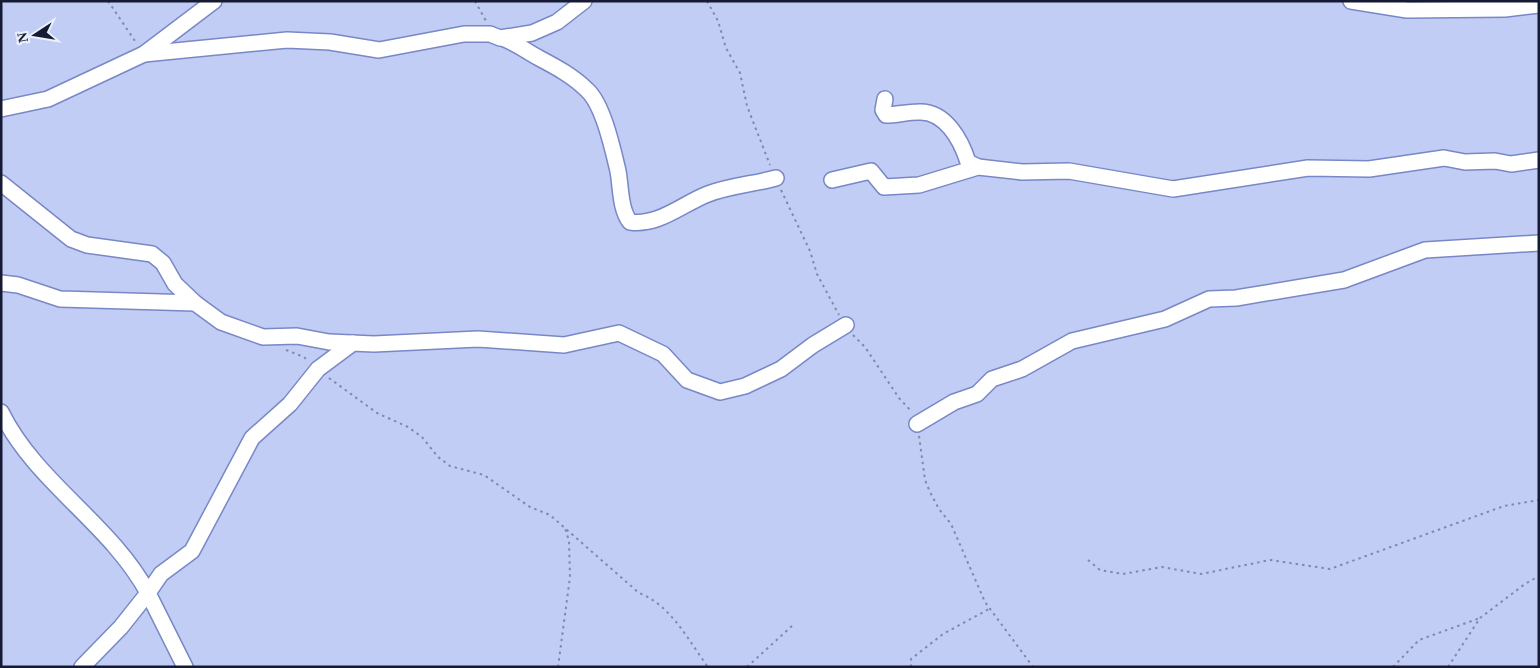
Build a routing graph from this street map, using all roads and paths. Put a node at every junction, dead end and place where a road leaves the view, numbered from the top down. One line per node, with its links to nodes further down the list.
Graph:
1 (108, 1): 9 (path)
2 (214, 1): 9 (street)
3 (475, 1): 8 (path)
4 (584, 1): 8 (street)
5 (707, 1): 14 (path)
6 (1351, 1): 7 (street)
7 (1539, 5)
8 (495, 36): 9 (street); 14 (street)
9 (144, 54): 11 (street)
10 (884, 99): 13 (street)
11 (1, 109)
12 (1539, 160): 13 (street)
13 (978, 167): 15 (street)
14 (776, 178): 20 (path)
15 (832, 180)
16 (1, 183): 19 (street)
17 (1539, 243): 25 (street)
18 (1, 283): 19 (street)
19 (195, 303): 21 (street)
20 (846, 325): 21 (street); 25 (path)
21 (353, 343): 23 (street)
22 (282, 350): 23 (path)
23 (318, 369): 27 (path); 30 (street)
24 (1, 412): 30 (street)
25 (917, 424): 31 (path)
26 (1539, 500): 28 (path)
27 (565, 526): 36 (path); 37 (path)
28 (1088, 560)
29 (1539, 576): 32 (path)
30 (148, 593): 34 (street); 35 (street)
31 (989, 609): 39 (path); 40 (path)
32 (1480, 618): 41 (path); 42 (path)
33 (792, 626): 38 (path)
34 (82, 667)
35 (185, 667)
36 (558, 667)
37 (708, 667)
38 (747, 667)
39 (911, 667)
40 (1033, 667)
41 (1393, 667)
42 (1448, 667)

